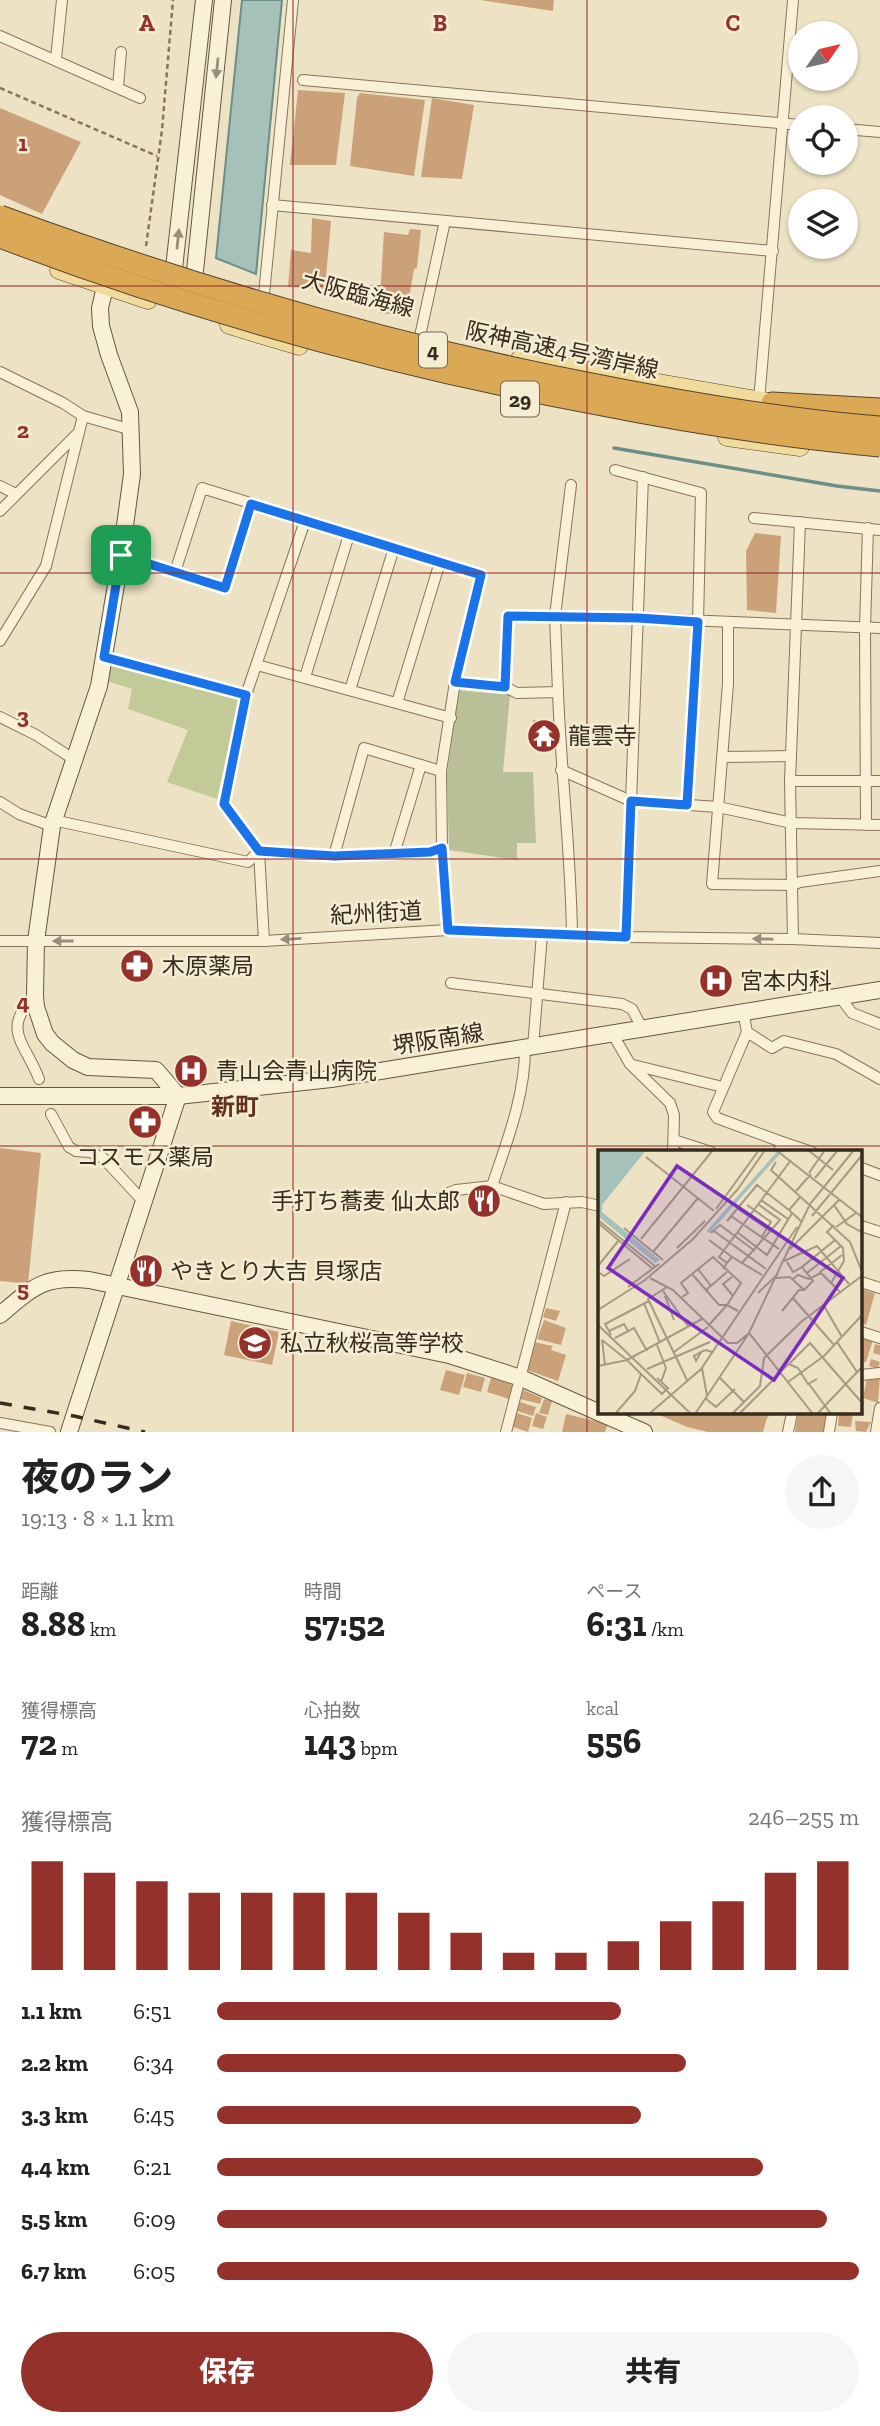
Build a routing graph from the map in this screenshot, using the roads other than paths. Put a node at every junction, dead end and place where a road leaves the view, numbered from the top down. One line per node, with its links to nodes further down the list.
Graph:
1 (62, 0): 8 (street)
2 (204, 0): 23 (street, one-way to 2)
3 (223, 0): 24 (street, one-way to 24)
4 (293, 0): 17 (street)
5 (793, 0): 12 (street)
6 (0, 36): 8 (street)
7 (121, 52): 10 (street)
8 (56, 60): 10 (street)
9 (303, 80): 12 (street)
10 (118, 87): 11 (street)
11 (140, 98)
12 (784, 123): 13 (street); 22 (street)
13 (788, 124)
14 (858, 130): 15 (street)
15 (880, 132)
16 (0, 205): 23 (main road, 大阪臨海線 / 29)
17 (272, 205): 19 (street); 26 (street)
18 (0, 216): 35 (highway, 阪神高速4号湾岸線 / 4, bridge)
19 (445, 221): 22 (street); 29 (street)
20 (0, 237): 38 (highway, 阪神高速4号湾岸線 / 4, bridge)
21 (0, 248): 25 (main road, 29)
22 (773, 251): 31 (street)
23 (175, 267): 24 (main road, 大阪臨海線 / 29); 27 (street)
24 (195, 274): 26 (main road, 大阪臨海線 / 29); 28 (street)
25 (105, 286): 27 (main road, 29); 36 (street)
26 (264, 295): 29 (main road, 大阪臨海線 / 29)
27 (168, 306): 28 (main road, 29)
28 (190, 313): 39 (main road, 29)
29 (420, 335): 31 (main road, 大阪臨海線 / 29)
30 (0, 372): 33 (street)
31 (766, 402): 32 (highway); 34 (main road, 大阪臨海線 / 29)
32 (880, 409)
33 (83, 416): 36 (street); 37 (street)
34 (880, 416)
35 (880, 427)
36 (132, 430): 53 (street)
37 (79, 432): 44 (street); 63 (street)
38 (880, 446)
39 (880, 455)
40 (615, 470): 41 (street)
41 (643, 477): 57 (street); 58 (street)
42 (571, 485): 56 (street)
43 (0, 486): 44 (street)
44 (16, 494): 46 (street)
45 (251, 504): 48 (street); 55 (street); 55 (street)
46 (0, 511)
47 (754, 518): 49 (street)
48 (305, 521): 51 (street); 65 (street)
49 (800, 522): 50 (street); 60 (street)
50 (874, 529): 61 (street)
51 (349, 535): 52 (street); 66 (street)
52 (394, 548): 54 (street); 69 (street)
53 (121, 555): 55 (street); 64 (street)
54 (440, 562): 67 (street); 72 (street)
55 (175, 572)
56 (555, 616): 57 (street); 68 (street); 70 (street)
57 (638, 618): 58 (street); 84 (street)
58 (698, 622): 59 (street); 86 (street)
59 (728, 623): 60 (street); 76 (street)
60 (795, 626): 61 (street); 75 (street)
61 (865, 627): 62 (street); 82 (street)
62 (880, 628)
63 (0, 641)
64 (104, 657): 71 (street); 77 (street)
65 (257, 666): 66 (street); 71 (street)
66 (305, 677): 69 (street)
67 (455, 682): 68 (street); 74 (street)
68 (505, 687): 70 (street)
69 (351, 690): 72 (street)
70 (558, 692): 79 (street)
71 (246, 695): 93 (street)
72 (397, 703): 74 (street)
73 (0, 717): 77 (street)
74 (451, 718): 80 (street)
75 (791, 756): 76 (street); 81 (street)
76 (722, 757): 87 (street)
77 (75, 760): 88 (street)
78 (421, 765): 80 (street); 94 (street); 95 (street)
79 (561, 770): 84 (street); 100 (street)
80 (441, 771): 92 (street)
81 (790, 781): 82 (street); 89 (street)
82 (866, 781): 83 (street); 90 (street)
83 (880, 781)
84 (631, 801): 86 (street); 101 (street)
85 (0, 802): 88 (street)
86 (687, 805): 87 (street)
87 (718, 807): 89 (street); 97 (street)
88 (52, 823): 93 (street); 104 (street)
89 (792, 823): 90 (street); 97 (street)
90 (866, 825): 91 (street)
91 (880, 825)
92 (442, 848): 94 (street); 98 (lane)
93 (259, 851): 95 (street); 105 (street)
94 (394, 854): 95 (street)
95 (334, 856)
96 (880, 871): 97 (street)
97 (793, 885): 102 (street)
98 (448, 930): 99 (street, 紀州街道); 105 (street, 紀州街道, one-way to 105)
99 (542, 934): 100 (street, 紀州街道); 109 (street)
100 (572, 935): 101 (street, 紀州街道)
101 (626, 937): 102 (street, 紀州街道, one-way to 101)
102 (793, 939): 106 (street, 紀州街道)
103 (0, 941): 104 (street, 紀州街道)
104 (36, 941): 105 (street, 紀州街道, one-way to 104); 110 (street)
105 (264, 941)
106 (880, 943)
107 (451, 983): 109 (street)
108 (880, 990): 111 (street, 堺阪南線)
109 (538, 993): 114 (street); 117 (street)
110 (35, 996): 119 (street); 123 (street)
111 (840, 997): 112 (street, 堺阪南線); 113 (street)
112 (743, 1011): 114 (street, 堺阪南線); 115 (street)
113 (880, 1024)
114 (642, 1028): 116 (street, 堺阪南線)
115 (747, 1032): 120 (street); 121 (street)
116 (612, 1033): 117 (street, 堺阪南線); 118 (street)
117 (529, 1047): 123 (street, 堺阪南線); 132 (street)
118 (630, 1065): 121 (street); 125 (street)
119 (39, 1079)
120 (880, 1079)
121 (723, 1087): 126 (street)
122 (0, 1096): 123 (street, 堺阪南線)
123 (178, 1096): 134 (street)
124 (51, 1114): 134 (street)
125 (674, 1140): 127 (street); 128 (street)
126 (780, 1147): 129 (street)
127 (673, 1150)
128 (705, 1150)
129 (800, 1150)
130 (862, 1168): 131 (street)
131 (880, 1175)
132 (492, 1186): 133 (street); 135 (street)
133 (441, 1196)
134 (143, 1201): 140 (street)
135 (566, 1202): 136 (street); 147 (street)
136 (598, 1206)
137 (862, 1226): 138 (street)
138 (880, 1232)
139 (862, 1282): 141 (street)
140 (115, 1286): 142 (street); 147 (street); 156 (street)
141 (880, 1288)
142 (0, 1315)
143 (862, 1332): 144 (street)
144 (880, 1338)
145 (880, 1373): 146 (street)
146 (862, 1375)
147 (521, 1378): 149 (street); 157 (street)
148 (880, 1408): 160 (street)
149 (598, 1412)
150 (602, 1414): 154 (street)
151 (792, 1414): 158 (street)
152 (832, 1414): 159 (street)
153 (0, 1423): 155 (street)
154 (638, 1431)
155 (50, 1432)
156 (70, 1432)
157 (506, 1432)
158 (788, 1432)
159 (829, 1432)
160 (876, 1432)

